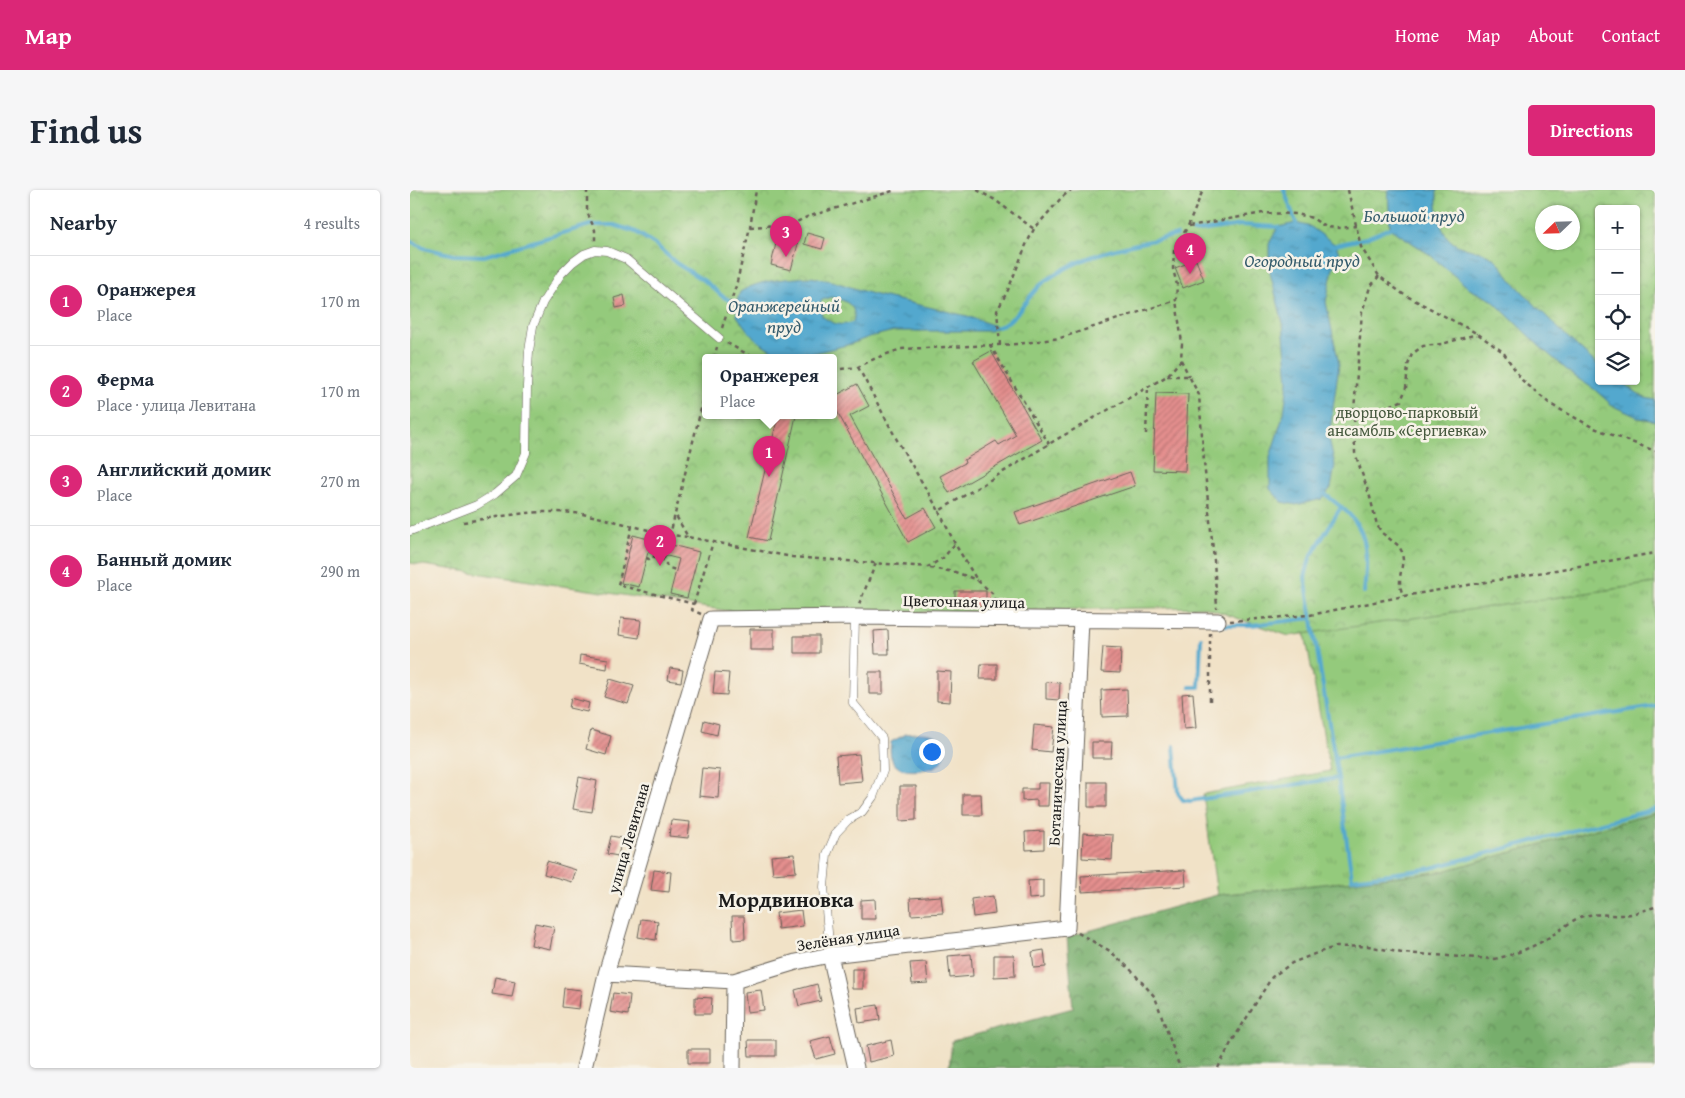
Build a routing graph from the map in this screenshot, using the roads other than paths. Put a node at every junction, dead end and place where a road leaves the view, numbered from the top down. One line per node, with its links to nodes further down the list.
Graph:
1 (719, 338): 2 (lane)
2 (410, 531)
3 (857, 612): 4 (street, Цветочная улица); 5 (street, Цветочная улица); 8 (lane)
4 (711, 619): 9 (street, улица Левитана)
5 (1081, 620): 6 (street, Цветочная улица); 7 (street, Ботаническая улица)
6 (1214, 621)
7 (1067, 928): 8 (street, Зелёная улица)
8 (830, 955): 10 (street, Зелёная улица); 13 (street)
9 (606, 974): 10 (street, Зелёная улица); 11 (street, улица Левитана)
10 (734, 981): 12 (street)
11 (584, 1068)
12 (733, 1068)
13 (856, 1068)

